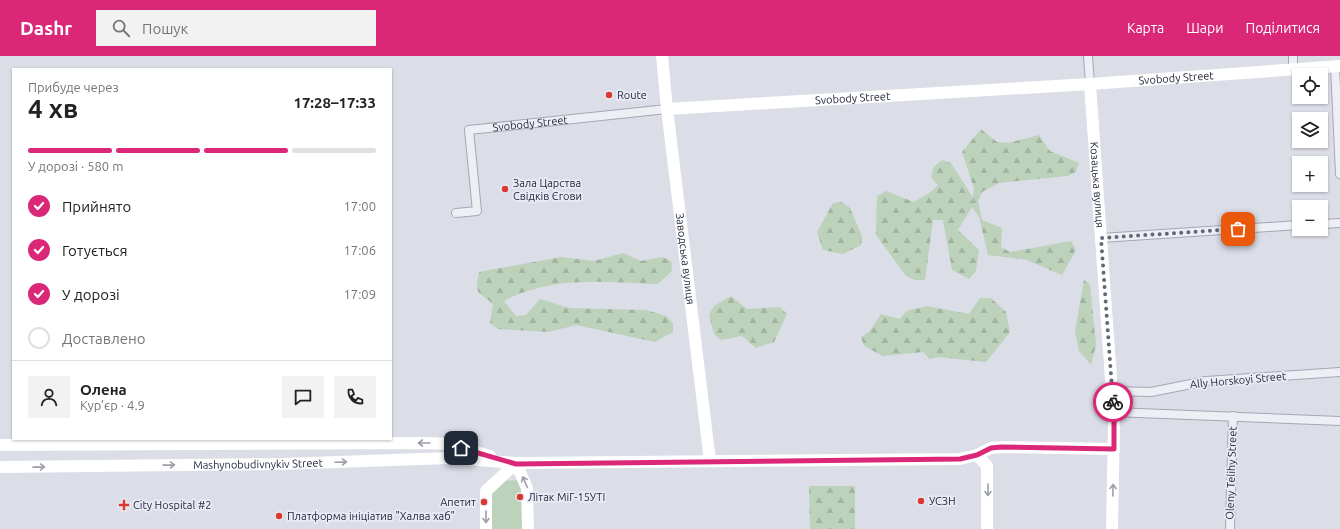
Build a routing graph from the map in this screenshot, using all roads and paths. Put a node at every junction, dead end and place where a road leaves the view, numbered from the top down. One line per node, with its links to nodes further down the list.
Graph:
1 (662, 56): 9 (street, Заводська вулиця)
2 (1088, 56): 8 (street, Козацька вулиця)
3 (1293, 56): 5 (street)
4 (1337, 66): 6 (street, Svobody Street); 10 (street)
5 (1294, 68)
6 (1308, 68)
7 (1292, 69): 8 (street, Svobody Street)
8 (1090, 84): 9 (street, Svobody Street); 15 (street, Козацька вулиця)
9 (667, 109): 11 (street, Svobody Street); 24 (street, Заводська вулиця)
10 (1340, 174)
11 (456, 213)
12 (1340, 223): 13 (street)
13 (1328, 224)
14 (1292, 225): 15 (street)
15 (1101, 238): 17 (street, Козацька вулиця)
16 (1340, 372): 17 (street, Ally Horskoyi Street)
17 (1112, 391): 18 (street, Козацька вулиця)
18 (1113, 412): 19 (street); 22 (street, Козацька вулиця)
19 (1233, 416): 20 (street); 31 (street, Oleny Telihy Street)
20 (1340, 421)
21 (0, 445): 25 (street, Mashynobudivnykiv Street, one-way to 21)
22 (1114, 449): 23 (street, Mashynobudivnykiv Street); 30 (street, Козацька вулиця, one-way to 22)
23 (977, 455): 24 (street, Mashynobudivnykiv Street); 29 (street, one-way to 29)
24 (710, 461): 25 (street, Mashynobudivnykiv Street)
25 (516, 464): 26 (street, Mashynobudivnykiv Street, one-way to 25); 27 (street, one-way to 27); 28 (street, one-way to 25)
26 (0, 467)
27 (486, 529)
28 (528, 529)
29 (987, 529)
30 (1112, 529)
31 (1230, 529)

